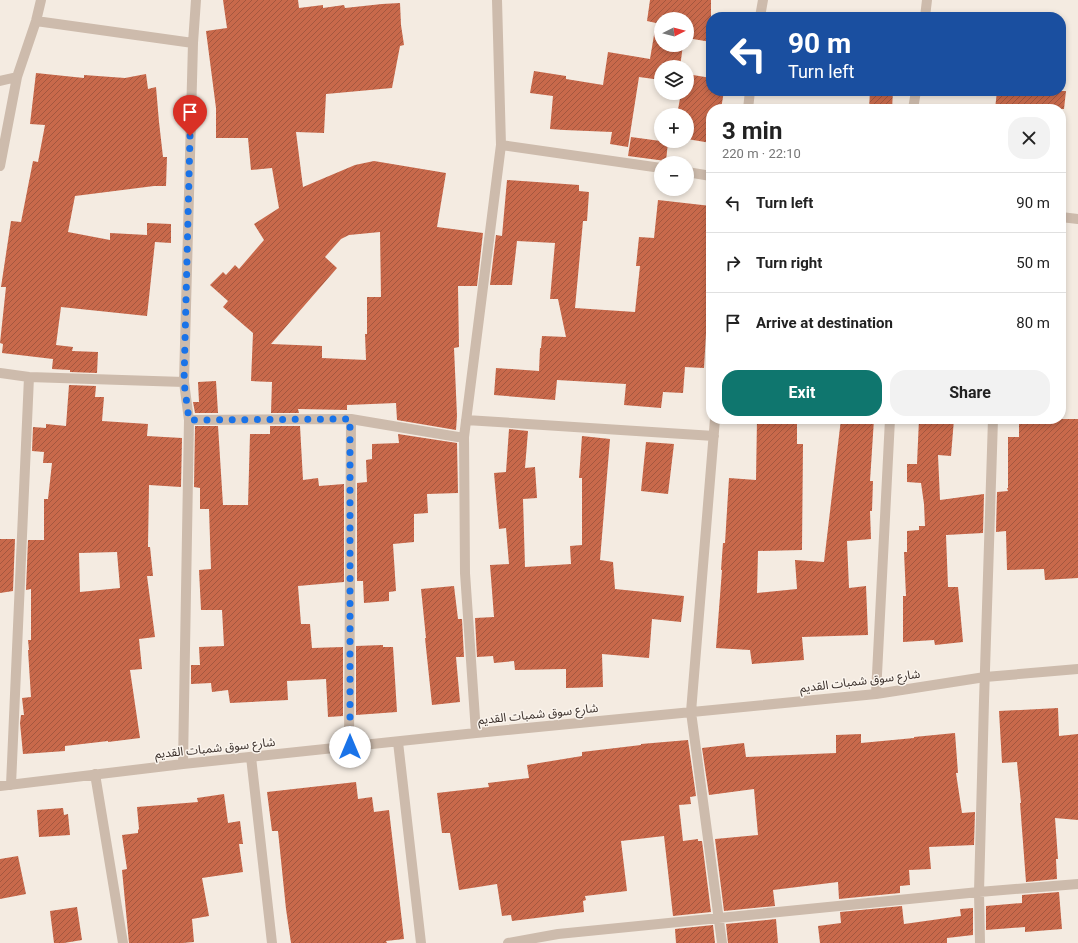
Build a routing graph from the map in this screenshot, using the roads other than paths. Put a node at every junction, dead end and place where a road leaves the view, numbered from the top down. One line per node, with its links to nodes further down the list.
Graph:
1 (41, 0): 8 (street)
2 (196, 0): 9 (street)
3 (497, 0): 12 (street)
4 (763, 0): 6 (street)
5 (927, 0): 7 (street)
6 (761, 12)
7 (926, 12)
8 (36, 21): 9 (street); 10 (street)
9 (193, 43): 21 (street)
10 (17, 77): 11 (street); 13 (street)
11 (0, 81)
12 (502, 145): 14 (street); 24 (street)
13 (0, 166)
14 (654, 167)
15 (694, 173): 16 (street)
16 (706, 175)
17 (1066, 218): 18 (street)
18 (1078, 219)
19 (0, 373): 20 (street)
20 (29, 377): 21 (street); 40 (street)
21 (184, 382): 23 (street)
22 (350, 419): 23 (street); 29 (street); 36 (street)
23 (189, 420): 38 (street)
24 (466, 420): 28 (street); 29 (street)
25 (715, 424): 28 (street)
26 (890, 424): 32 (street)
27 (993, 424): 31 (street)
28 (714, 436): 33 (street)
29 (464, 437): 34 (street)
30 (1078, 669): 31 (street, شارع سوق شمبات القديم)
31 (985, 677): 32 (street, شارع سوق شمبات القديم); 43 (street)
32 (876, 694): 33 (street, شارع سوق شمبات القديم)
33 (691, 712): 34 (street, شارع سوق شمبات القديم); 44 (street)
34 (476, 733): 35 (street, شارع سوق شمبات القديم)
35 (398, 742): 36 (street, شارع سوق شمبات القديم); 48 (street)
36 (350, 747): 37 (street, شارع سوق شمبات القديم)
37 (252, 758): 38 (street, شارع سوق شمبات القديم); 47 (street)
38 (184, 764): 39 (street, شارع سوق شمبات القديم)
39 (95, 774): 40 (street, شارع سوق شمبات القديم); 46 (street)
40 (11, 785): 41 (street, شارع سوق شمبات القديم)
41 (0, 786)
42 (1078, 884): 43 (street)
43 (979, 892): 44 (street); 51 (street)
44 (718, 918): 45 (street); 50 (street)
45 (559, 938): 49 (street)
46 (123, 943)
47 (272, 943)
48 (421, 943)
49 (508, 943)
50 (722, 943)
51 (980, 943)

